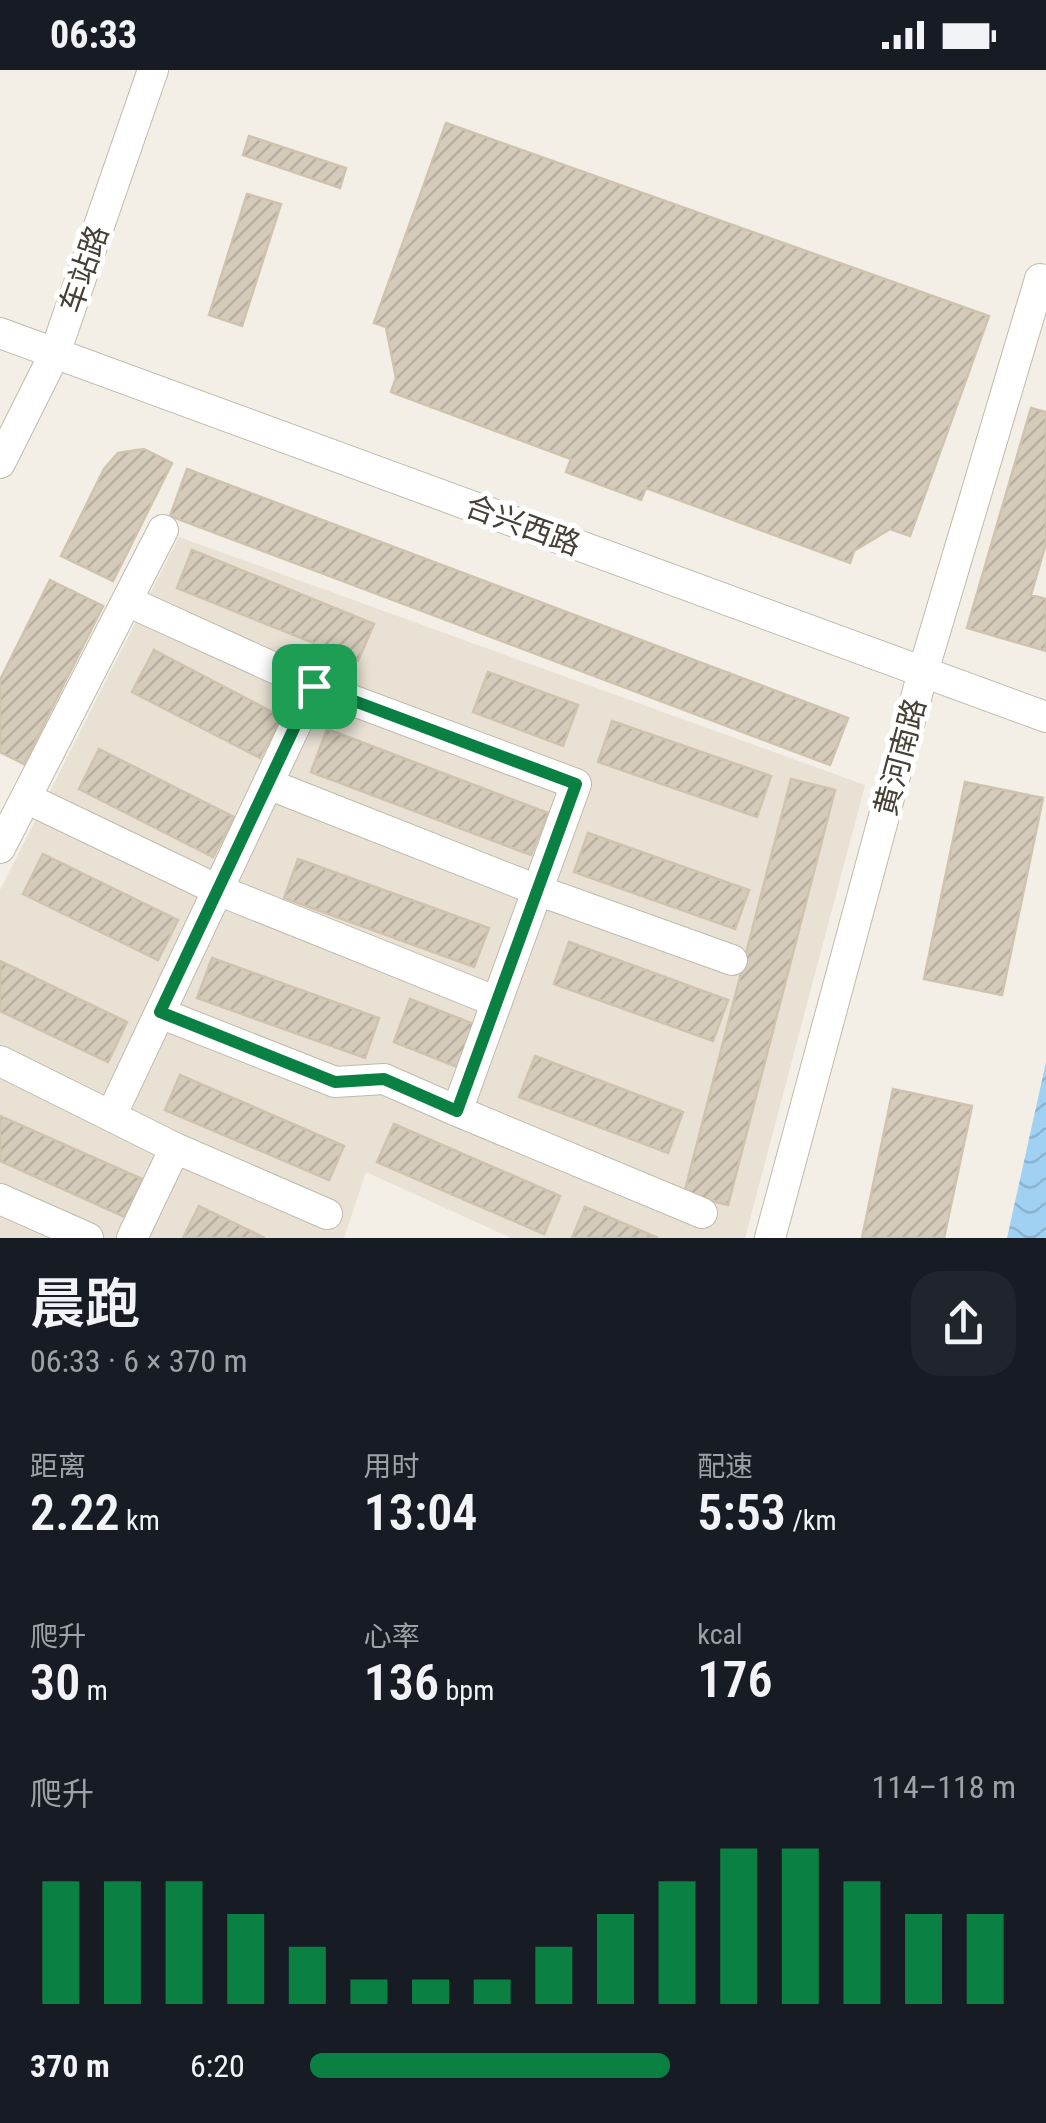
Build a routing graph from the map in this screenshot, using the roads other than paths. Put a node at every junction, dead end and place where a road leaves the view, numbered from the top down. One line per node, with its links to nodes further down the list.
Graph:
1 (153, 70): 4 (street, 车站路)
2 (1040, 279): 8 (street, 黄河南路)
3 (0, 332): 4 (street, 合兴西路)
4 (54, 353): 5 (street, 车站路); 8 (street, 合兴西路)
5 (0, 463)
6 (163, 530): 7 (street)
7 (127, 601): 9 (street); 12 (street)
8 (924, 672): 10 (street, 合兴西路); 28 (street, 黄河南路)
9 (314, 686): 11 (street); 15 (street)
10 (1046, 717)
11 (268, 784): 14 (street); 15 (street)
12 (26, 798): 13 (street); 14 (street)
13 (0, 848)
14 (218, 890): 17 (street); 18 (street)
15 (538, 890): 16 (street); 17 (street)
16 (732, 960)
17 (497, 1002): 20 (street)
18 (160, 1012): 20 (street); 21 (street)
19 (0, 1061): 21 (street)
20 (457, 1111): 24 (street)
21 (111, 1116): 22 (street)
22 (175, 1148): 25 (street); 27 (street)
23 (0, 1199): 26 (street)
24 (702, 1213)
25 (327, 1214)
26 (88, 1238)
27 (132, 1238)
28 (770, 1238)

